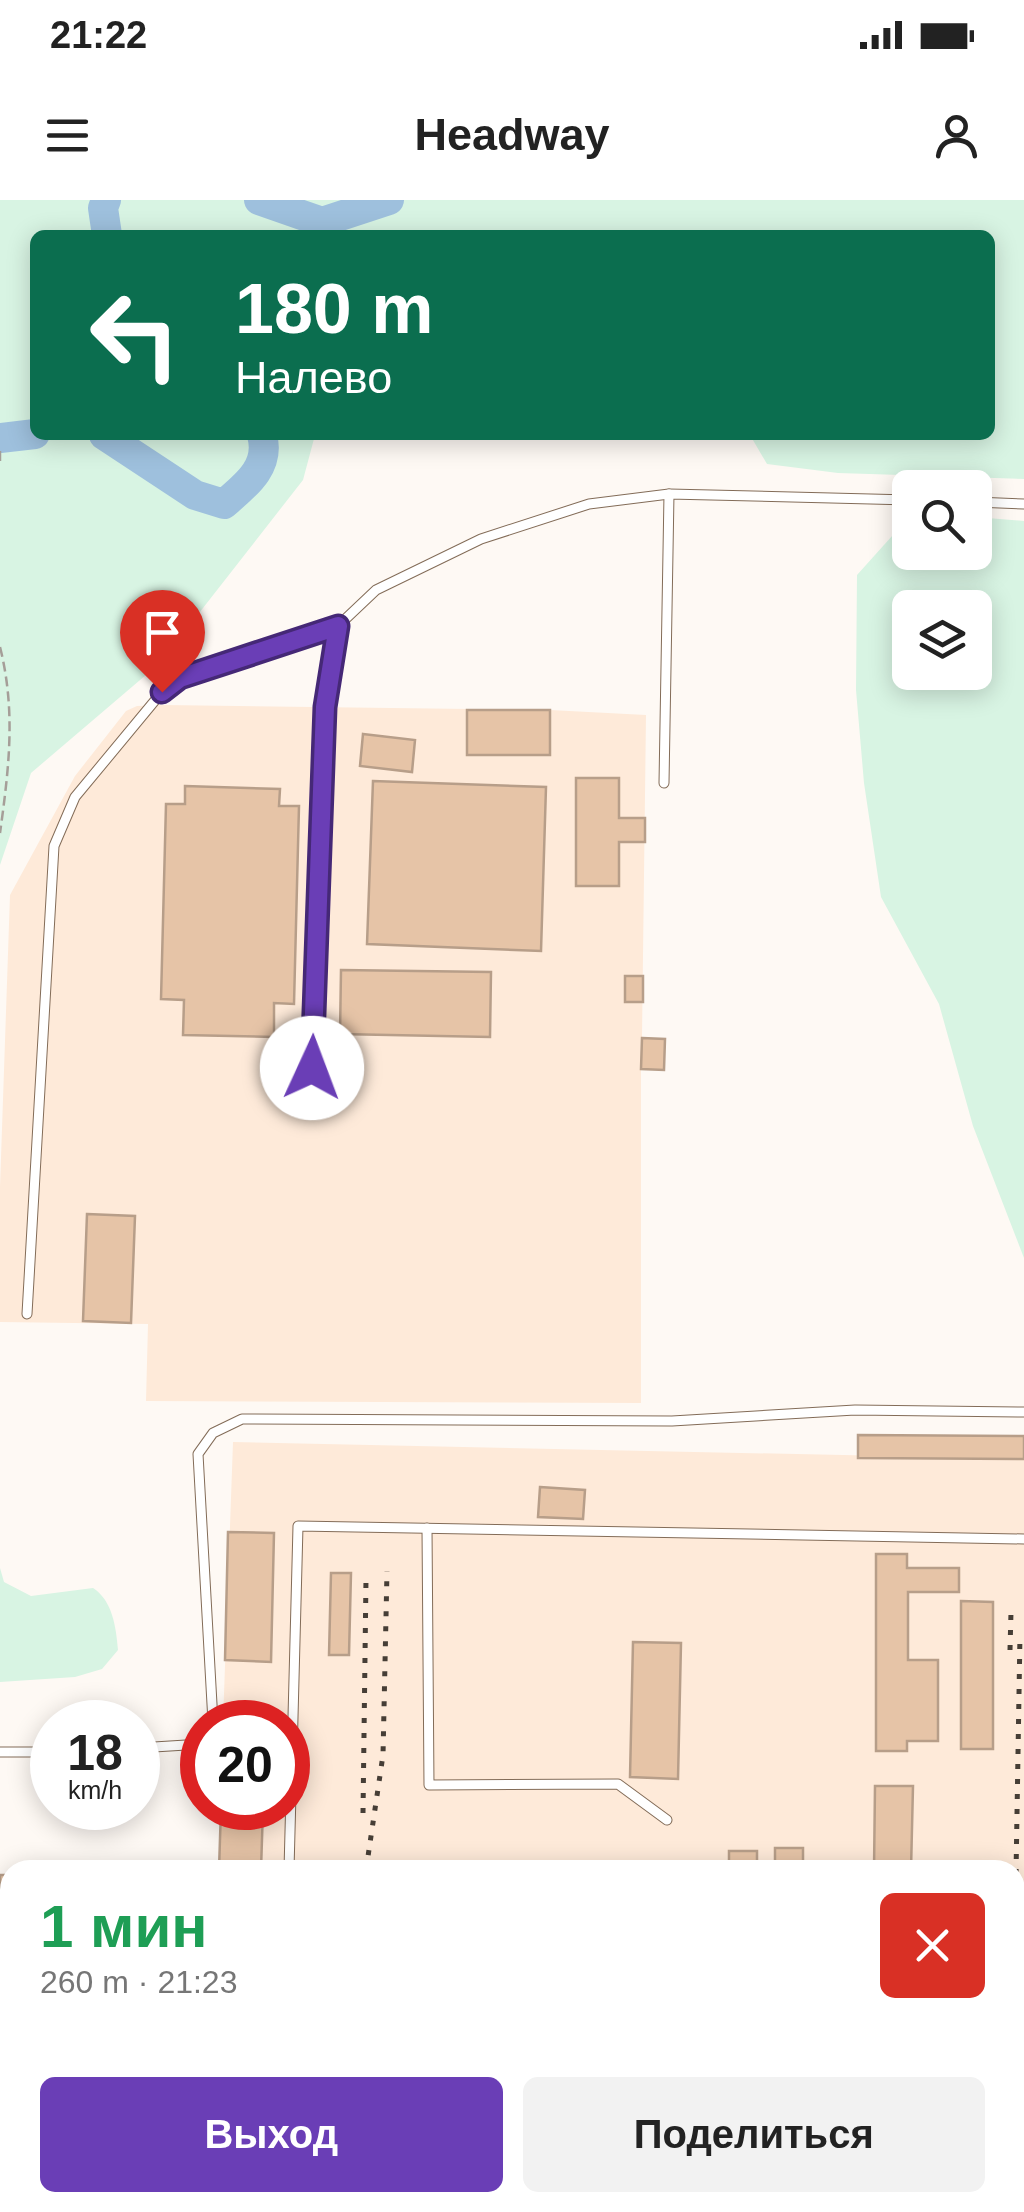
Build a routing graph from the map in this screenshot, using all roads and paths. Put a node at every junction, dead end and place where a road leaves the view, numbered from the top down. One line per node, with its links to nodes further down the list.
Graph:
1 (0, 451): 2 (path)
2 (0, 463)
3 (669, 494): 4 (lane); 7 (lane); 9 (lane)
4 (892, 500)
5 (992, 503): 6 (lane)
6 (1024, 504)
7 (338, 626): 11 (lane); 12 (lane)
8 (0, 647): 10 (path)
9 (664, 782)
10 (0, 833)
11 (312, 1068)
12 (27, 1314)
13 (1024, 1412): 16 (lane)
14 (428, 1528): 15 (lane); 19 (lane); 20 (lane)
15 (1024, 1538)
16 (212, 1700)
17 (0, 1752): 18 (lane)
18 (30, 1752)
19 (666, 1820)
20 (289, 1860)

